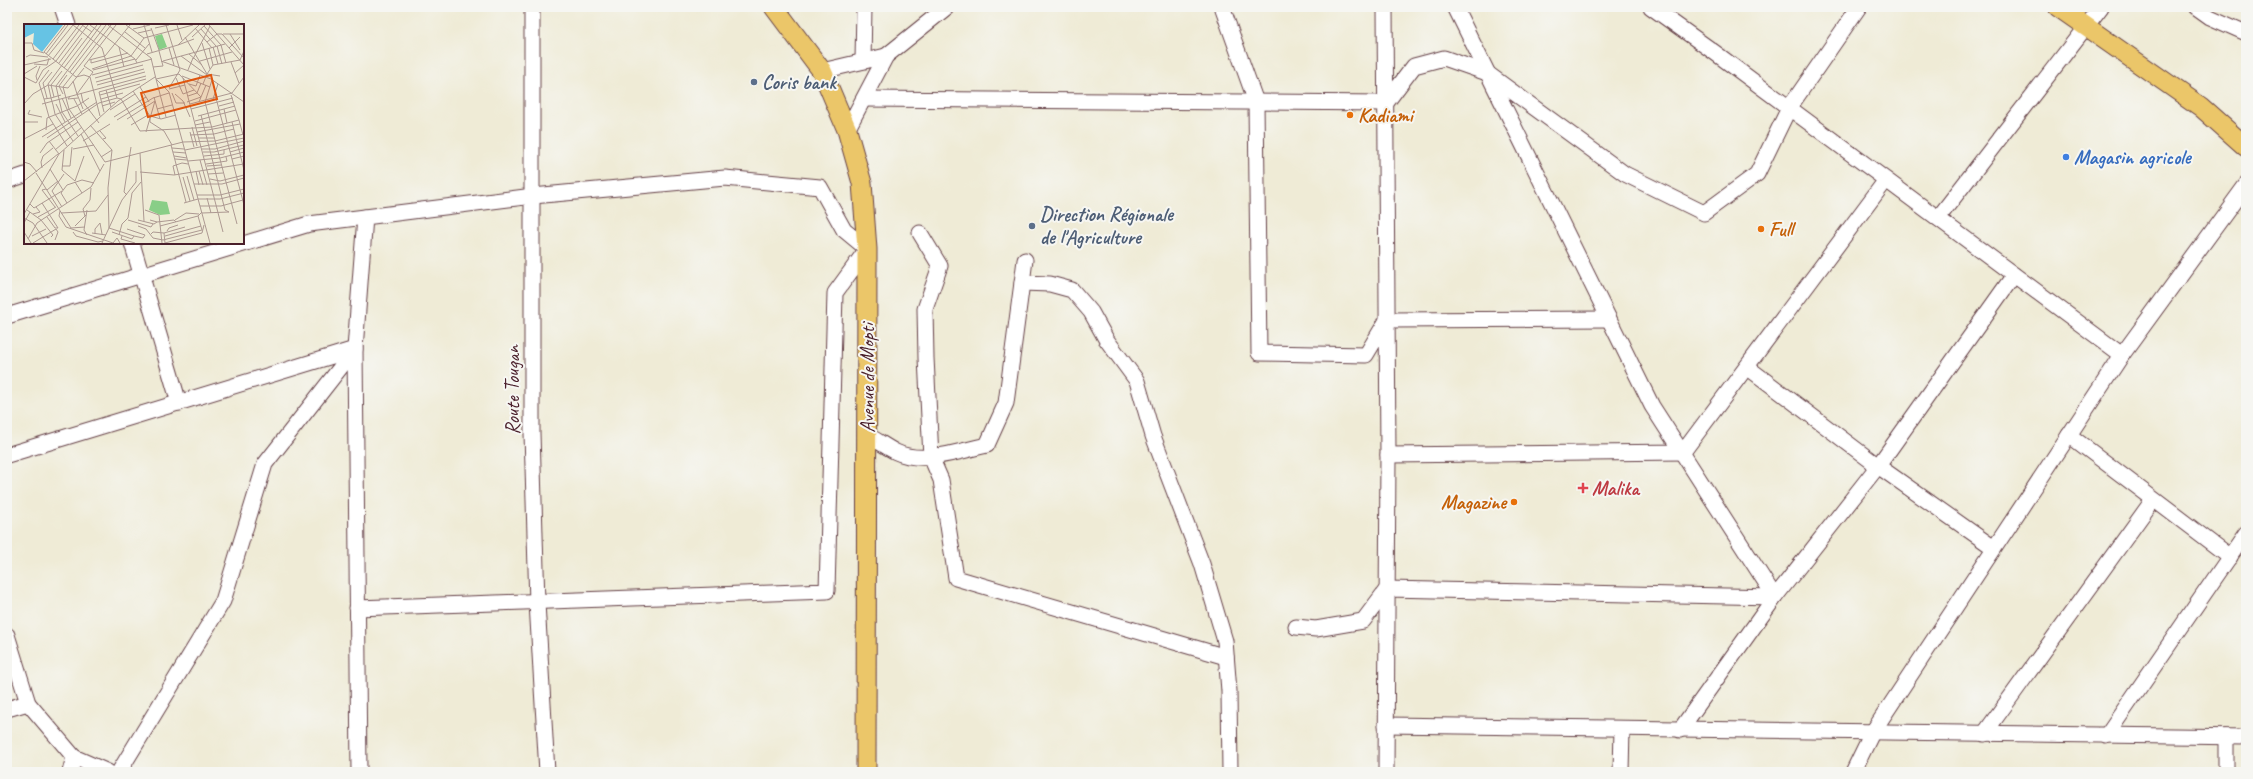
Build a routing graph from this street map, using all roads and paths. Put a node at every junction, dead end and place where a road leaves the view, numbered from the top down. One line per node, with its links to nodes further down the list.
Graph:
1 (62, 7): 14 (street)
2 (532, 7): 31 (street, Route Tougan)
3 (774, 7): 19 (main road, Avenue de Mopti)
4 (864, 7): 18 (street)
5 (947, 7): 17 (street)
6 (1222, 7): 22 (street)
7 (1385, 7): 23 (street)
8 (1455, 7): 20 (street)
9 (1651, 7): 24 (street)
10 (1859, 7): 24 (street)
11 (2058, 7): 15 (main road)
12 (2101, 7): 15 (street)
13 (2196, 7): 16 (street)
14 (68, 24)
15 (2086, 27): 26 (main road); 33 (street)
16 (2246, 33)
17 (886, 56): 18 (street); 21 (street)
18 (863, 61): 19 (street)
19 (822, 71): 25 (main road, Avenue de Mopti)
20 (1487, 73): 23 (street); 24 (street); 44 (street)
21 (864, 99): 22 (street); 25 (street)
22 (1256, 102): 23 (street); 45 (street)
23 (1386, 103): 45 (street)
24 (1790, 108): 28 (street)
25 (847, 130): 38 (main road, Avenue de Mopti)
26 (2246, 147)
27 (24, 175): 29 (street)
28 (1886, 180): 33 (street); 48 (street)
29 (7, 181)
30 (2246, 185): 47 (street)
31 (533, 196): 32 (street); 38 (street); 63 (street, Route Tougan)
32 (365, 217): 37 (street); 46 (street)
33 (1938, 218): 41 (street)
34 (920, 233): 55 (street)
35 (132, 244): 40 (street)
36 (244, 244): 40 (street)
37 (244, 244)
38 (867, 249): 50 (main road, Avenue de Mopti); 63 (street)
39 (1025, 260): 42 (street)
40 (142, 275): 43 (street); 49 (street)
41 (2014, 275): 47 (street); 56 (street)
42 (1022, 283): 55 (street); 67 (street)
43 (7, 316)
44 (1609, 319): 45 (street); 52 (street)
45 (1387, 320): 54 (street)
46 (354, 349): 49 (street); 64 (street); 81 (street)
47 (2122, 355): 51 (street)
48 (1747, 367): 52 (street); 56 (street)
49 (179, 403): 53 (street)
50 (867, 435): 55 (street); 84 (main road, Avenue de Mopti)
51 (2069, 436): 57 (street); 59 (street)
52 (1683, 452): 54 (street); 62 (street)
53 (7, 455)
54 (1388, 455): 61 (street)
55 (931, 457): 67 (street)
56 (1878, 466): 59 (street); 62 (street)
57 (2153, 500): 60 (street); 74 (street)
58 (2246, 534): 60 (street)
59 (1994, 548): 73 (street)
60 (2230, 557): 75 (street)
61 (1387, 588): 62 (street); 65 (street); 70 (street)
62 (1775, 597): 72 (street)
63 (537, 603): 64 (street); 83 (street, Route Tougan)
64 (357, 608): 82 (street)
65 (1296, 627)
66 (7, 635): 68 (street)
67 (1226, 657): 85 (street)
68 (28, 703): 69 (street); 78 (street)
69 (7, 709)
70 (1386, 725): 71 (street); 86 (street)
71 (1622, 729): 72 (street); 87 (street)
72 (1680, 730): 73 (street)
73 (1872, 733): 74 (street); 88 (street)
74 (1984, 734): 75 (street)
75 (2106, 736): 76 (street)
76 (2226, 737): 77 (street); 89 (street)
77 (2246, 737)
78 (74, 757): 79 (street); 80 (street)
79 (70, 772)
80 (108, 772)
81 (120, 772)
82 (359, 772)
83 (547, 772)
84 (866, 772)
85 (1230, 772)
86 (1386, 772)
87 (1621, 772)
88 (1853, 772)
89 (2226, 772)

